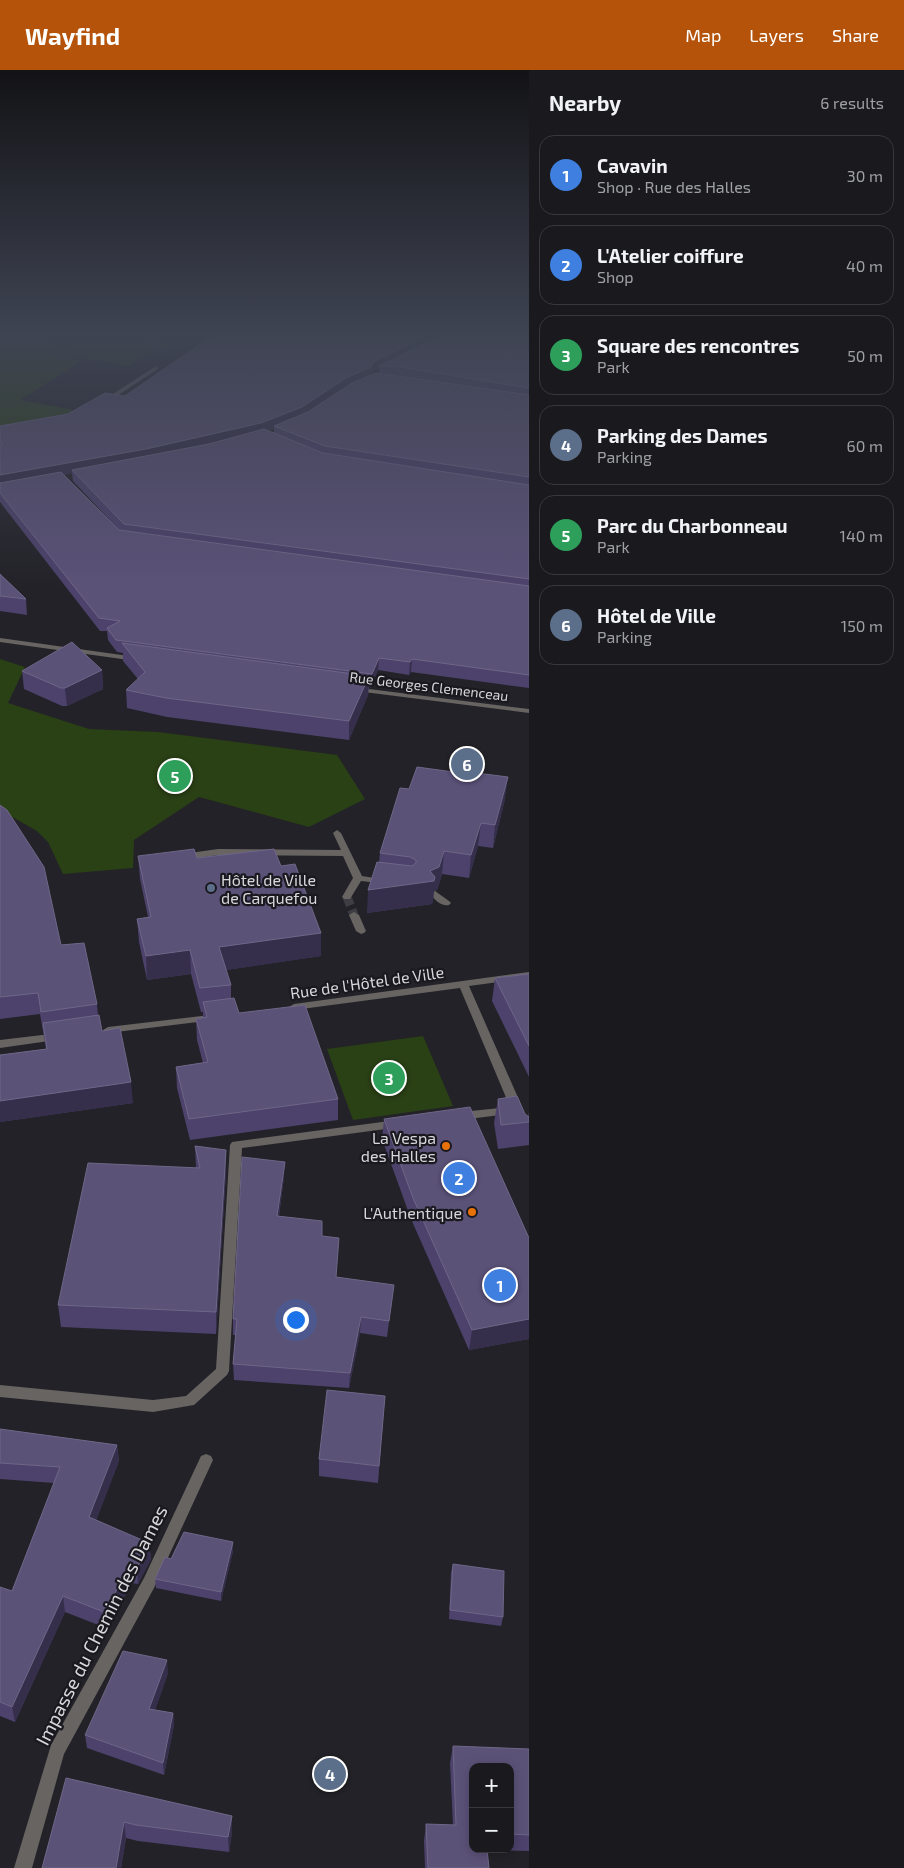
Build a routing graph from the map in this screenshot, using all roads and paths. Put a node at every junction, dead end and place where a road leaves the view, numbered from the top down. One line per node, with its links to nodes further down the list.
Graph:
1 (0, 640): 2 (street)
2 (143, 660)
3 (348, 688): 4 (street, Rue Georges Clemenceau)
4 (529, 711)
5 (337, 833): 6 (street)
6 (347, 853): 7 (street); 8 (street)
7 (168, 859)
8 (358, 878): 9 (street); 11 (street)
9 (398, 884)
10 (435, 894): 12 (street)
11 (347, 898)
12 (446, 903)
13 (354, 915): 14 (street)
14 (361, 931)
15 (529, 975): 16 (street, Rue de l'Hôtel de Ville)
16 (463, 984): 17 (street, Rue de l'Hôtel de Ville); 22 (street)
17 (284, 1008)
18 (225, 1016): 19 (street)
19 (93, 1032)
20 (65, 1036): 21 (street)
21 (0, 1044)
22 (517, 1109): 23 (street); 25 (street)
23 (449, 1118)
24 (407, 1123): 26 (street)
25 (523, 1123)
26 (0, 1390)
27 (206, 1460): 28 (street, Impasse du Chemin des Dames)
28 (23, 1868)

